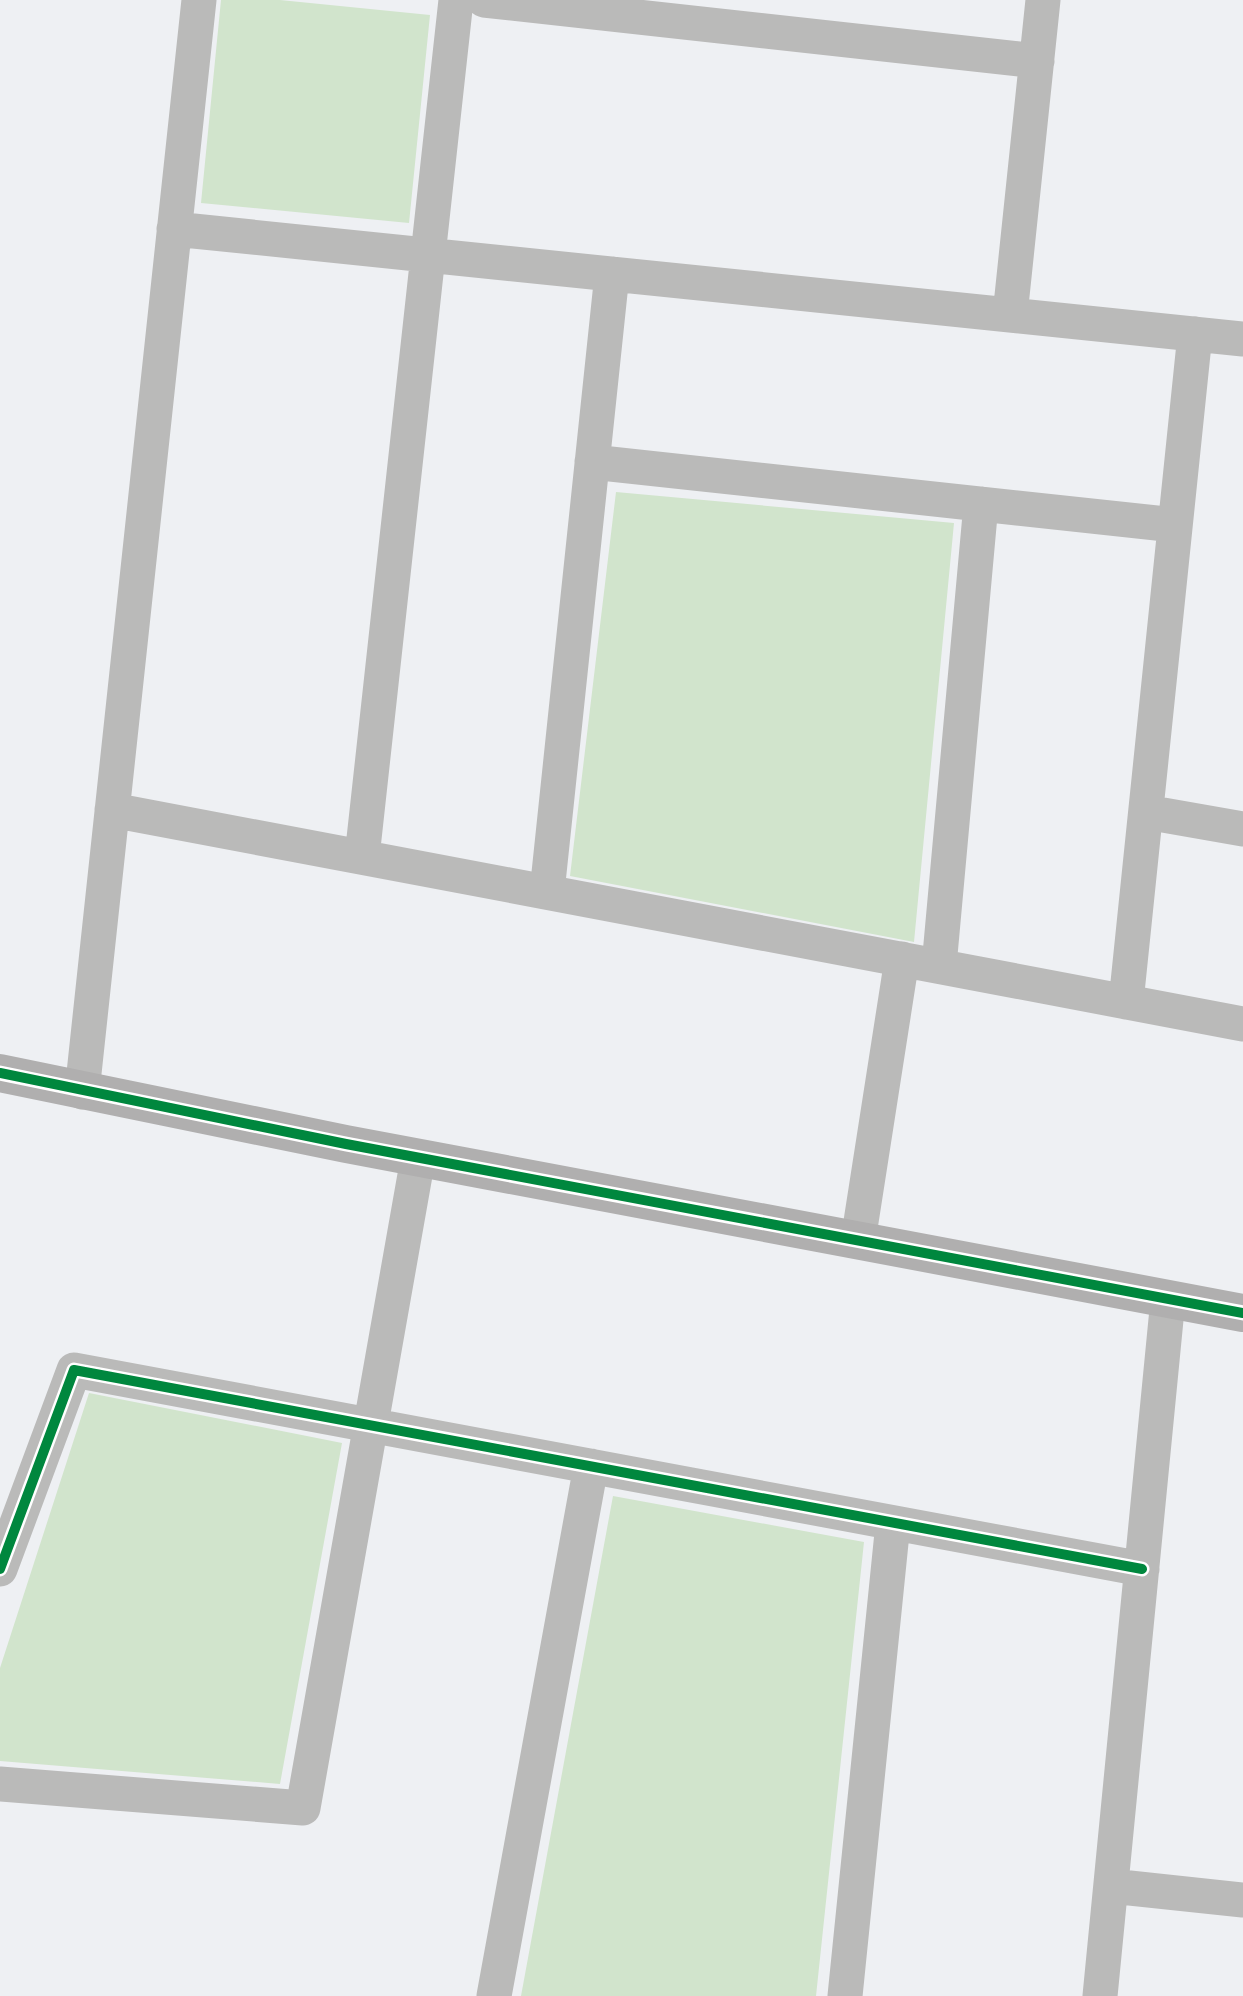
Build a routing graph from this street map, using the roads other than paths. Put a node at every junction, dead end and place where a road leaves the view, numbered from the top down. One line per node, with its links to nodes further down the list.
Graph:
1 (198, 0): 6 (street)
2 (456, 0): 7 (street)
3 (484, 0): 5 (street)
4 (1043, 0): 5 (street)
5 (1037, 61): 9 (street)
6 (174, 229): 7 (street); 15 (street)
7 (428, 255): 8 (street); 18 (street)
8 (612, 274): 9 (street); 12 (street)
9 (1010, 315): 10 (street)
10 (1195, 334): 11 (street); 14 (street)
11 (1243, 339)
12 (592, 463): 13 (street); 19 (street)
13 (981, 504): 14 (street); 21 (street)
14 (1175, 525): 16 (street)
15 (112, 810): 18 (street); 25 (street)
16 (1146, 812): 17 (street); 22 (street)
17 (1243, 829)
18 (362, 857): 19 (street)
19 (547, 892): 20 (street)
20 (902, 959): 21 (street); 27 (street)
21 (939, 966): 22 (street)
22 (1126, 1002): 23 (street)
23 (1243, 1024)
24 (0, 1073): 25 (street)
25 (82, 1091): 26 (street)
26 (418, 1158): 27 (street); 30 (street)
27 (858, 1241): 28 (street)
28 (1167, 1299): 29 (street); 34 (street)
29 (1243, 1313)
30 (371, 1425): 31 (street); 33 (street); 35 (street)
31 (591, 1466): 32 (street); 38 (street)
32 (893, 1523): 34 (street); 39 (street)
33 (0, 1569)
34 (1142, 1569): 36 (street)
35 (0, 1784)
36 (1111, 1886): 37 (street); 40 (street)
37 (1243, 1900)
38 (494, 1996)
39 (845, 1996)
40 (1100, 1996)

